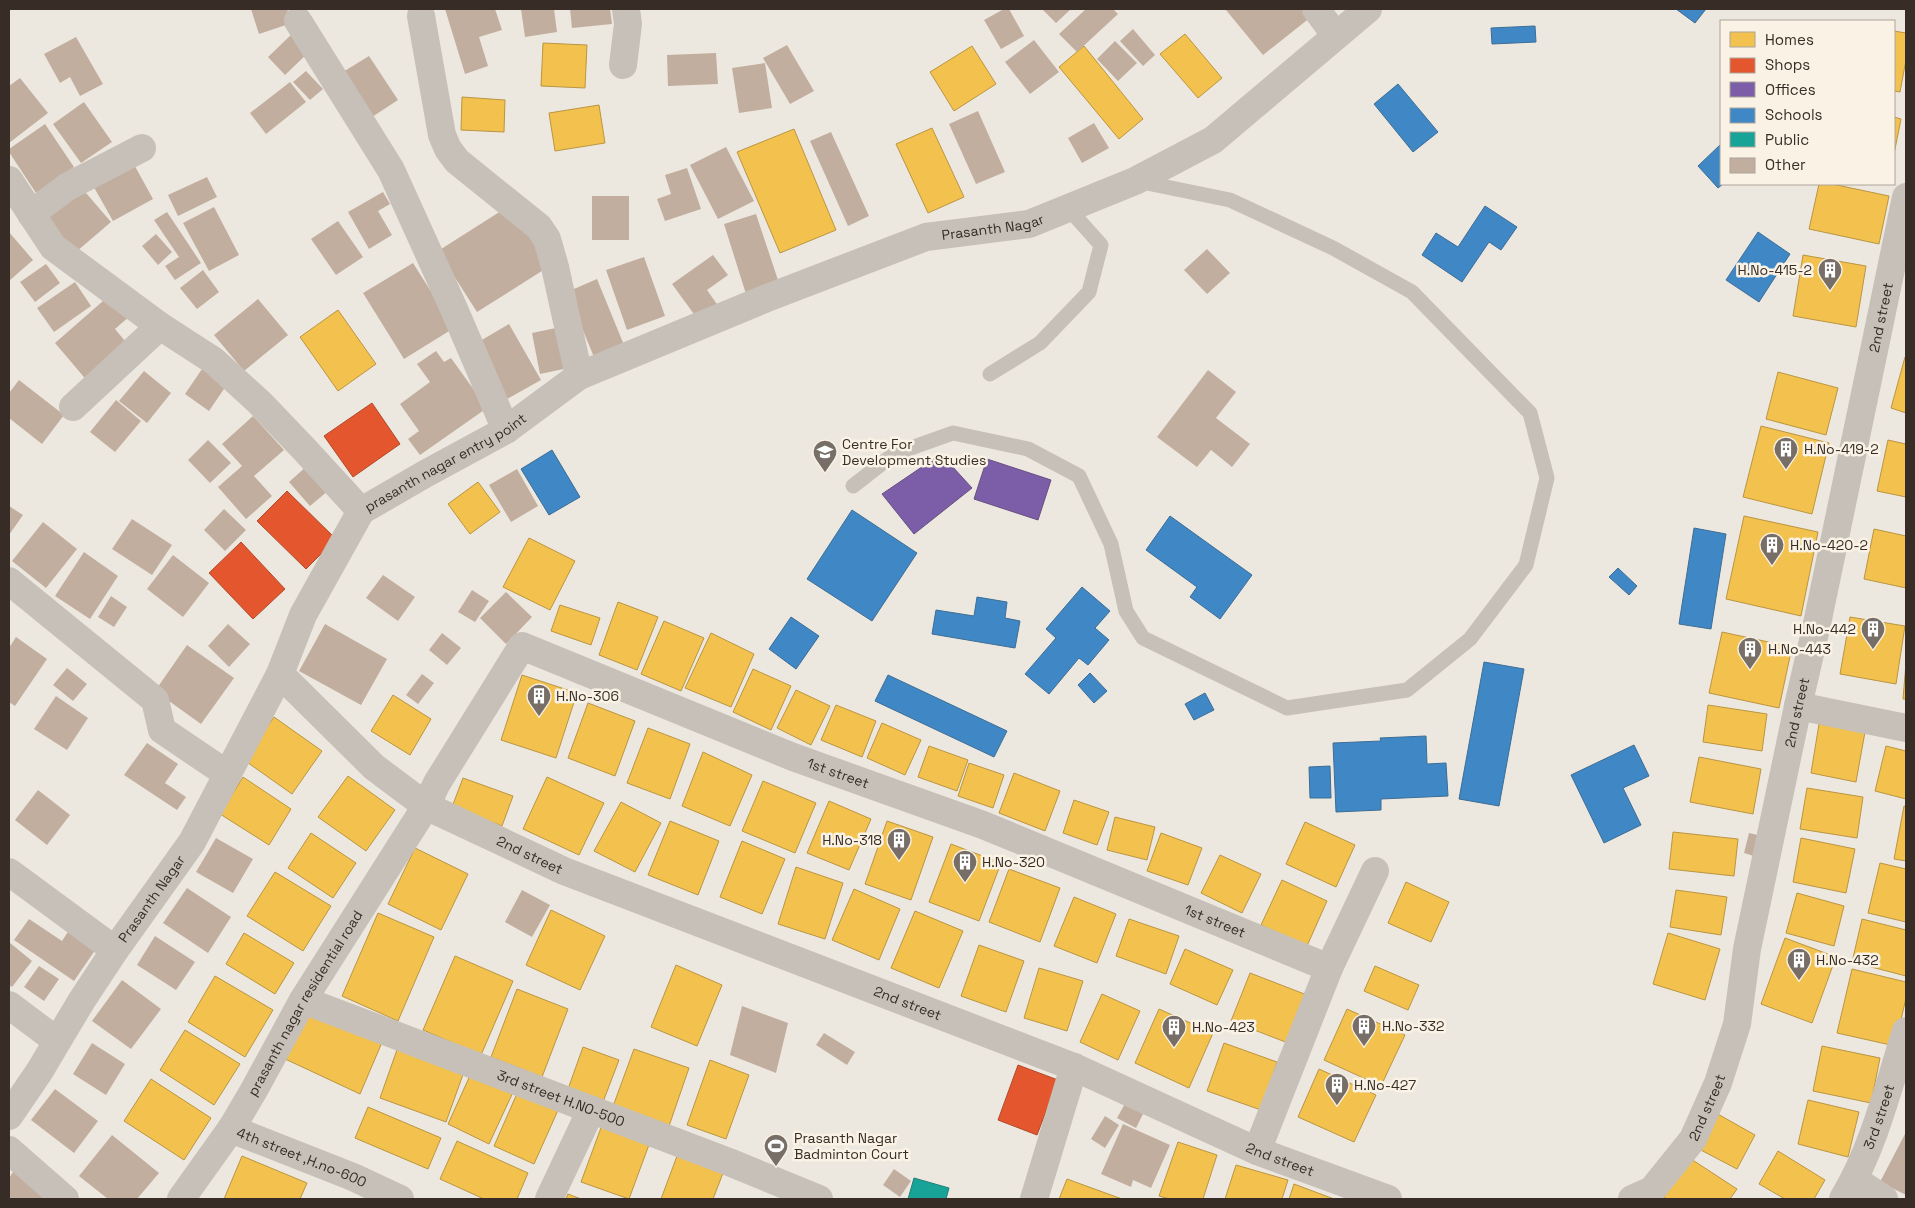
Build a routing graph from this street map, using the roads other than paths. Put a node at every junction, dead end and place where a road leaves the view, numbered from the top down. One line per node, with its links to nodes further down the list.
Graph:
1 (626, 9): 7 (street)
2 (1316, 9): 6 (street)
3 (1368, 9): 6 (street, Prasanth Nagar)
4 (421, 16): 16 (street)
5 (298, 21): 18 (street)
6 (1336, 36): 10 (street, Prasanth Nagar)
7 (623, 65)
8 (142, 148): 13 (street)
9 (9, 180): 13 (street)
10 (1135, 181): 12 (street, Prasanth Nagar); 19 (lane)
11 (1906, 197): 23 (street, 2nd street)
12 (1068, 208): 15 (lane); 16 (street, Prasanth Nagar)
13 (31, 214): 14 (street)
14 (160, 326): 17 (street); 20 (street)
15 (990, 374)
16 (579, 376): 18 (street, prasanth nagar entry point)
17 (73, 407)
18 (506, 430): 20 (street, prasanth nagar entry point)
19 (853, 486)
20 (361, 512): 22 (street, prasanth nagar entry point)
21 (9, 581): 25 (street)
22 (280, 674): 25 (street, Prasanth Nagar); 26 (street, 2nd street)
23 (1798, 706): 24 (street); 42 (street, 2nd street)
24 (1906, 728)
25 (228, 774): 29 (street, Prasanth Nagar)
26 (426, 806): 30 (street, 1st street); 31 (street, prasanth nagar residential road); 35 (street, 2nd street)
27 (9, 872): 29 (street)
28 (1375, 872): 30 (street)
29 (115, 950): 34 (street, Prasanth Nagar)
30 (1329, 968): 40 (street)
31 (303, 1000): 36 (street, 3rd street H.NO-500); 38 (street, prasanth nagar residential road)
32 (9, 1005): 34 (street)
33 (1906, 1031): 41 (street, 3rd street)
34 (57, 1041): 37 (street, Prasanth Nagar)
35 (1074, 1068): 40 (street, 2nd street); 48 (street)
36 (591, 1110): 46 (street); 47 (street, 3rd street H.NO-500)
37 (9, 1116)
38 (231, 1128): 44 (street, prasanth nagar residential road); 45 (street, 4th street ,H.no-600)
39 (9, 1150): 43 (street)
40 (1257, 1151): 49 (street, 2nd street)
41 (1849, 1189): 50 (street)
42 (1647, 1196)
43 (64, 1199)
44 (181, 1199)
45 (400, 1199)
46 (549, 1199)
47 (818, 1199)
48 (1034, 1199)
49 (1388, 1199)
50 (1884, 1199)

